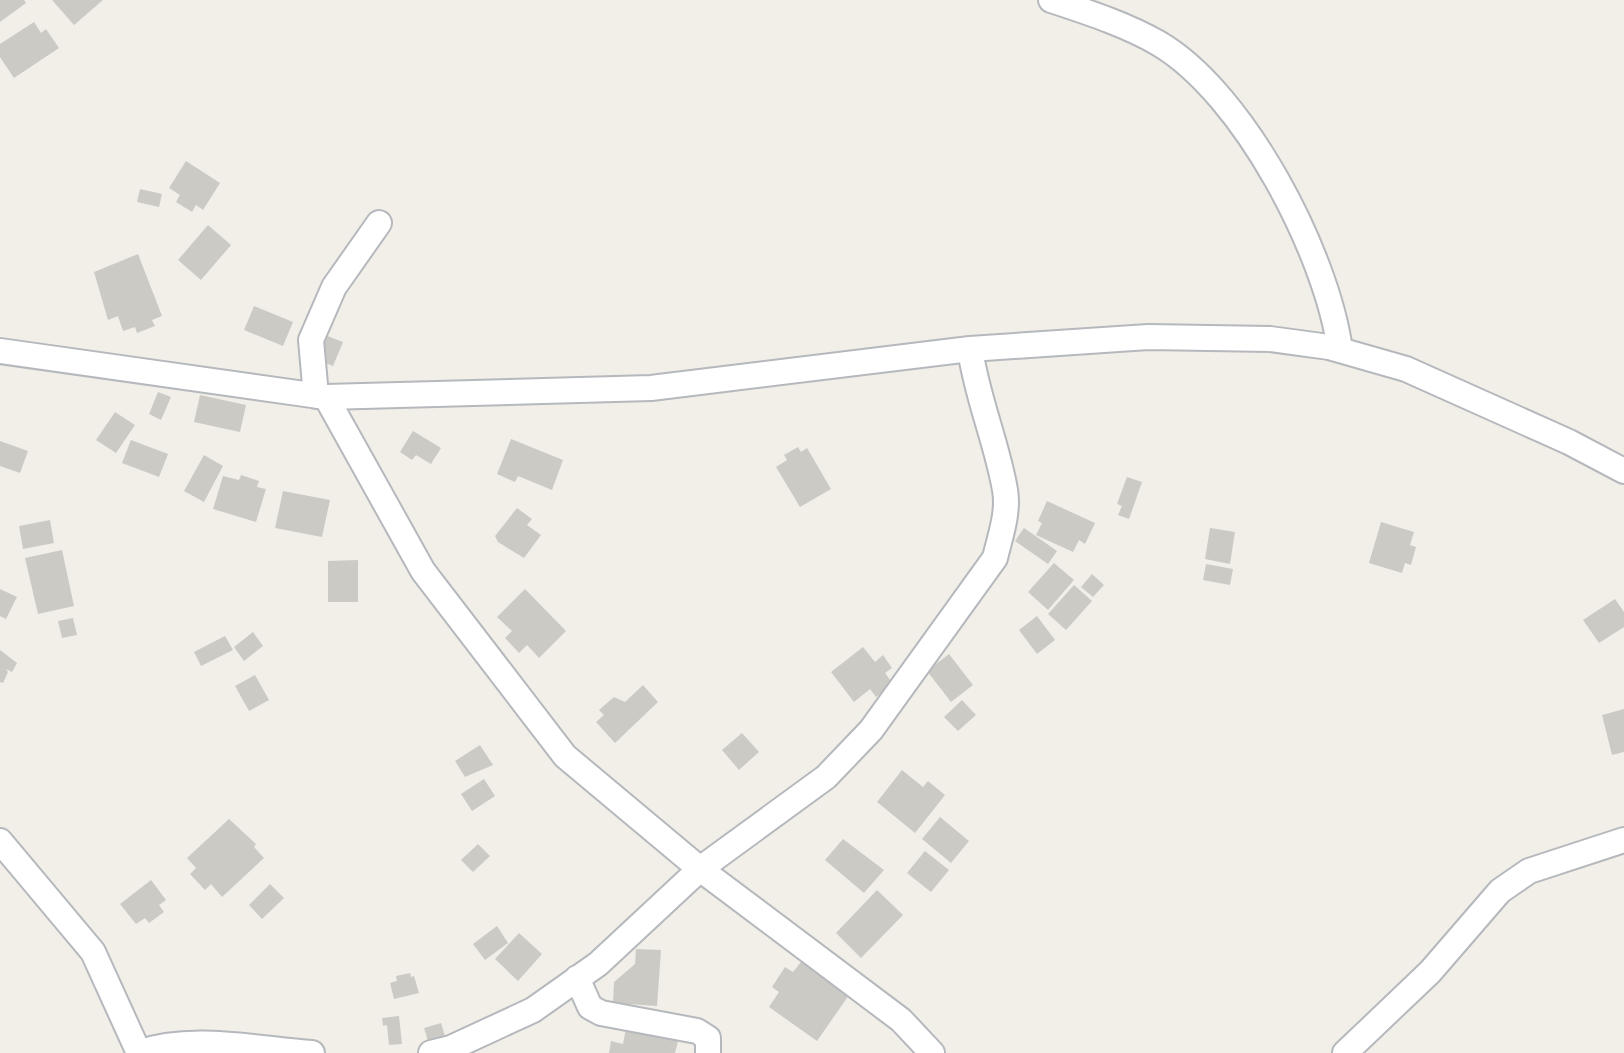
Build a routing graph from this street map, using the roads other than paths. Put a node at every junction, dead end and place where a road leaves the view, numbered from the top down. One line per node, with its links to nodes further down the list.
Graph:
1 (1051, 0): 4 (street)
2 (379, 223): 6 (street)
3 (970, 349): 4 (street); 6 (street); 10 (street)
4 (1340, 350): 7 (street)
5 (0, 351): 6 (street)
6 (321, 396): 10 (street)
7 (1624, 471)
8 (1624, 840): 17 (street)
9 (0, 841): 13 (street)
10 (700, 869): 11 (street); 16 (street)
11 (577, 978): 12 (street); 15 (street)
12 (445, 1051)
13 (139, 1053): 14 (street)
14 (312, 1053)
15 (708, 1053)
16 (932, 1053)
17 (1345, 1053)

